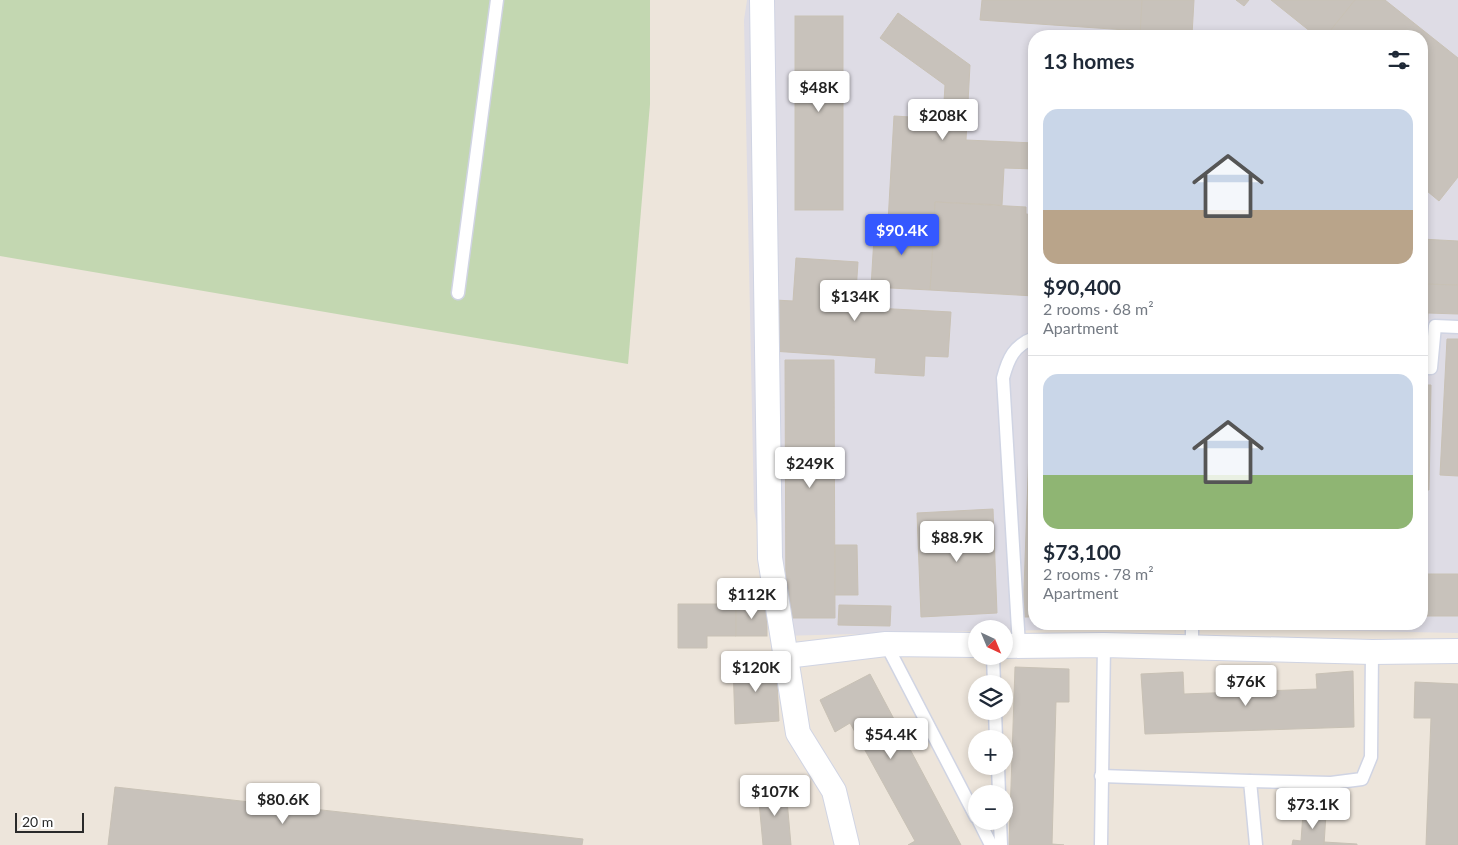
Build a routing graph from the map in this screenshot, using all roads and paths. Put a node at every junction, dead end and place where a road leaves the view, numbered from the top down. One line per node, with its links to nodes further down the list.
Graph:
1 (497, 0): 3 (lane)
2 (762, 0): 16 (street)
3 (458, 293)
4 (1458, 327): 6 (lane)
5 (1028, 341): 7 (lane)
6 (1428, 368)
7 (1010, 620)
8 (1192, 630): 13 (lane)
9 (886, 644): 11 (street); 16 (street); 19 (lane)
10 (1104, 644): 12 (street); 13 (street); 17 (lane)
11 (968, 646)
12 (1013, 646)
13 (1192, 647): 15 (street)
14 (1458, 651): 15 (street)
15 (1372, 652): 18 (lane)
16 (786, 656): 22 (street)
17 (1100, 776): 18 (lane); 25 (lane)
18 (1250, 781): 26 (lane)
19 (968, 802)
20 (984, 830): 23 (lane)
21 (1000, 830): 24 (lane)
22 (846, 845)
23 (991, 845)
24 (1001, 845)
25 (1101, 845)
26 (1256, 845)

